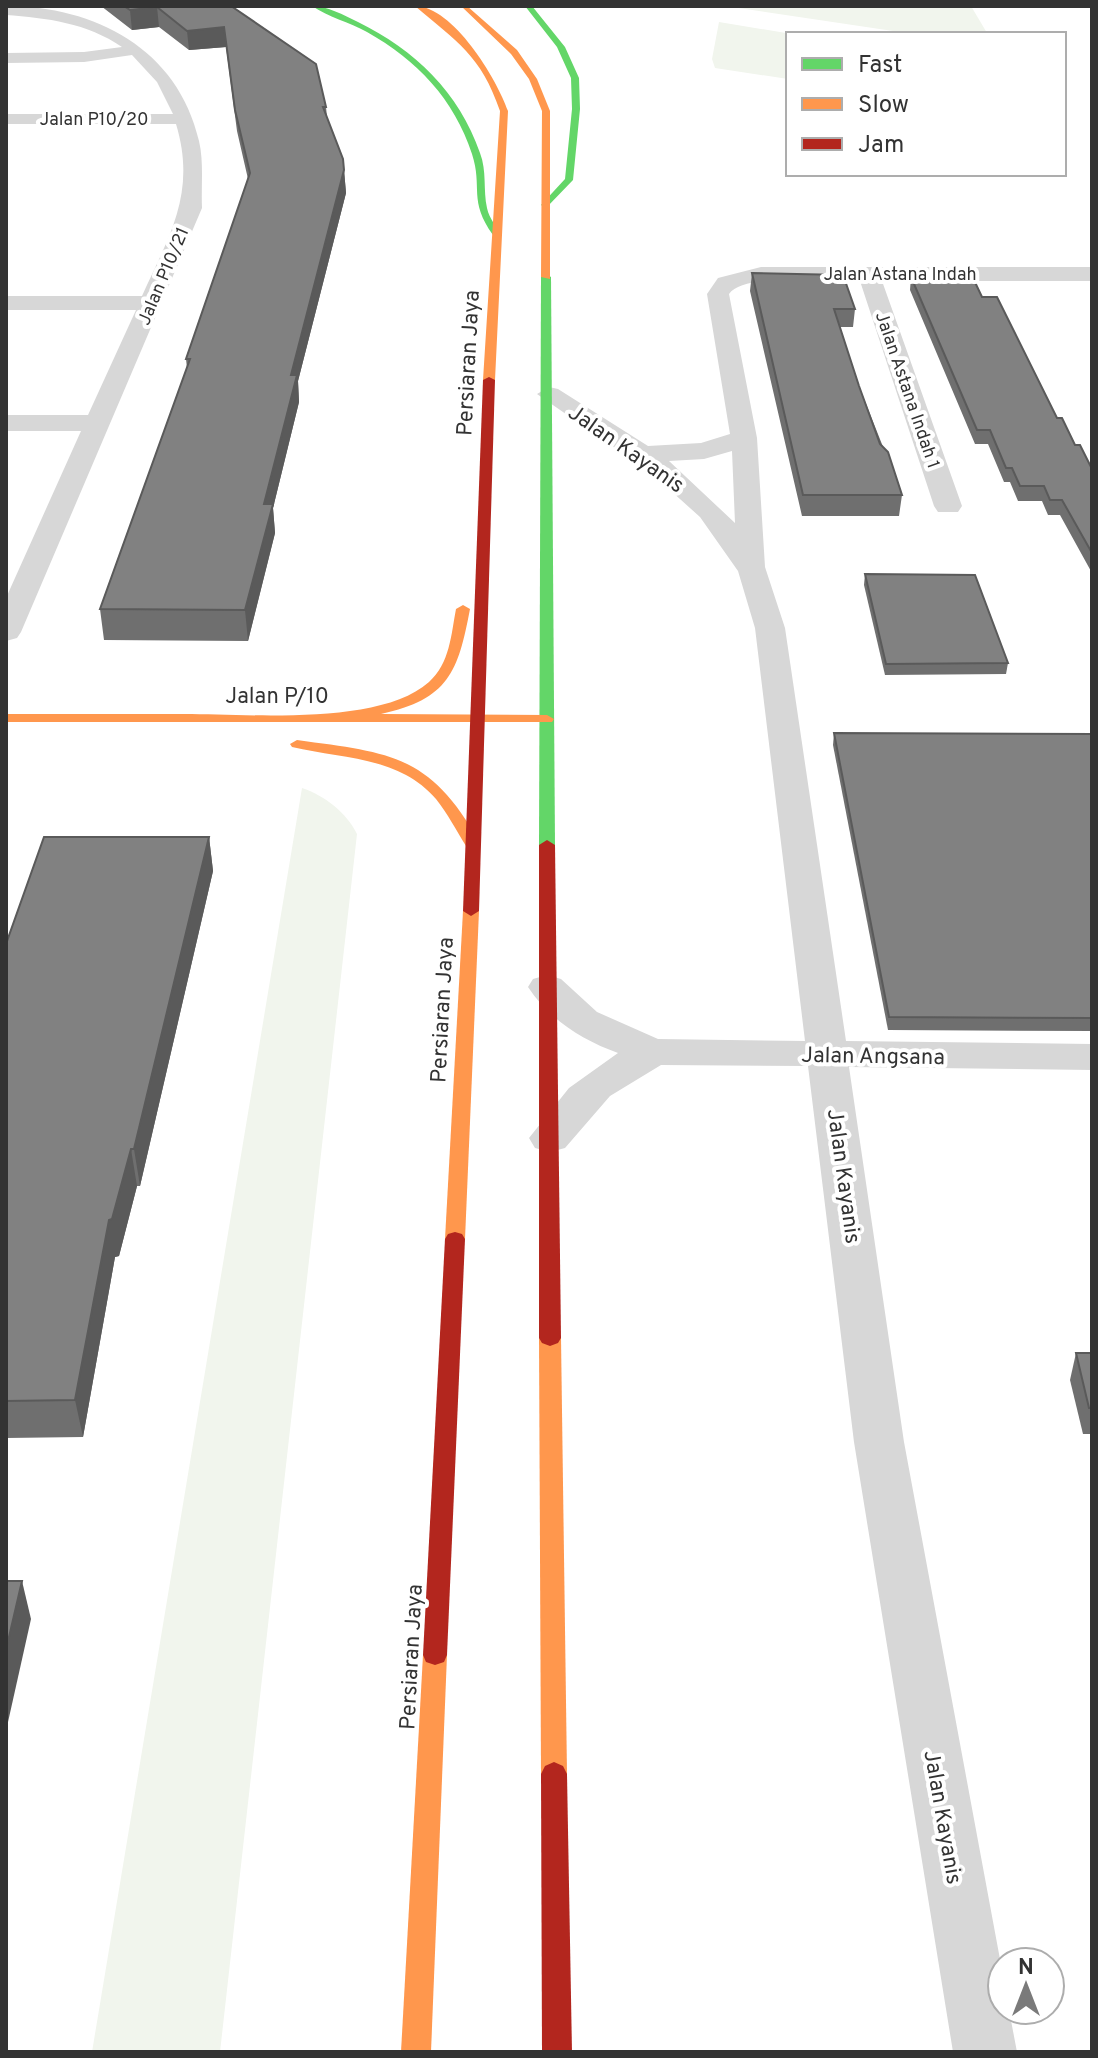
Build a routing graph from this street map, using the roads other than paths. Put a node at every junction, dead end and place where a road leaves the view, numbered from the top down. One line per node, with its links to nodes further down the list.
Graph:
1 (315, 6): 11 (main road)
2 (418, 6): 11 (main road, Persiaran Jaya)
3 (462, 6): 10 (main road)
4 (528, 6): 10 (main road)
5 (6, 10): 6 (street, Jalan P10/21)
6 (134, 50): 7 (street); 9 (street, Jalan P10/21)
7 (6, 58)
8 (6, 119): 9 (street, Jalan P10/20)
9 (183, 119): 15 (street, Jalan P10/21)
10 (546, 205): 16 (main road)
11 (496, 233): 22 (main road, Persiaran Jaya)
12 (869, 274): 13 (street, Jalan Astana Indah); 19 (street, Jalan Astana Indah); 21 (street, Jalan Astana Indah 1)
13 (1092, 274)
14 (6, 303): 15 (street)
15 (151, 303): 18 (street, Jalan P10/21)
16 (549, 394): 20 (street, Jalan Kayanis); 28 (main road)
17 (6, 423): 18 (street)
18 (100, 423): 24 (street, Jalan P10/21)
19 (744, 438): 20 (street); 23 (street, Jalan Astana Indah)
20 (643, 454): 23 (street, Jalan Kayanis)
21 (948, 506)
22 (482, 516): 26 (main road); 27 (main road, Persiaran Jaya)
23 (751, 567): 33 (street, Jalan Kayanis)
24 (6, 632)
25 (6, 718): 26 (main road, Jalan P/10)
26 (306, 719): 27 (main road, Jalan P/10)
27 (478, 719): 28 (main road, Jalan P/10); 30 (main road, Persiaran Jaya)
28 (547, 719): 31 (main road)
29 (402, 744): 30 (main road)
30 (474, 849): 36 (main road, Persiaran Jaya)
31 (547, 987): 32 (street, Jalan Angsana); 35 (main road)
32 (655, 1052): 33 (street, Jalan Angsana); 35 (street, Jalan Angsana)
33 (827, 1054): 34 (street, Jalan Angsana); 38 (street, Jalan Kayanis)
34 (1092, 1057)
35 (550, 1138): 37 (main road)
36 (416, 2052)
37 (557, 2052)
38 (985, 2052)

